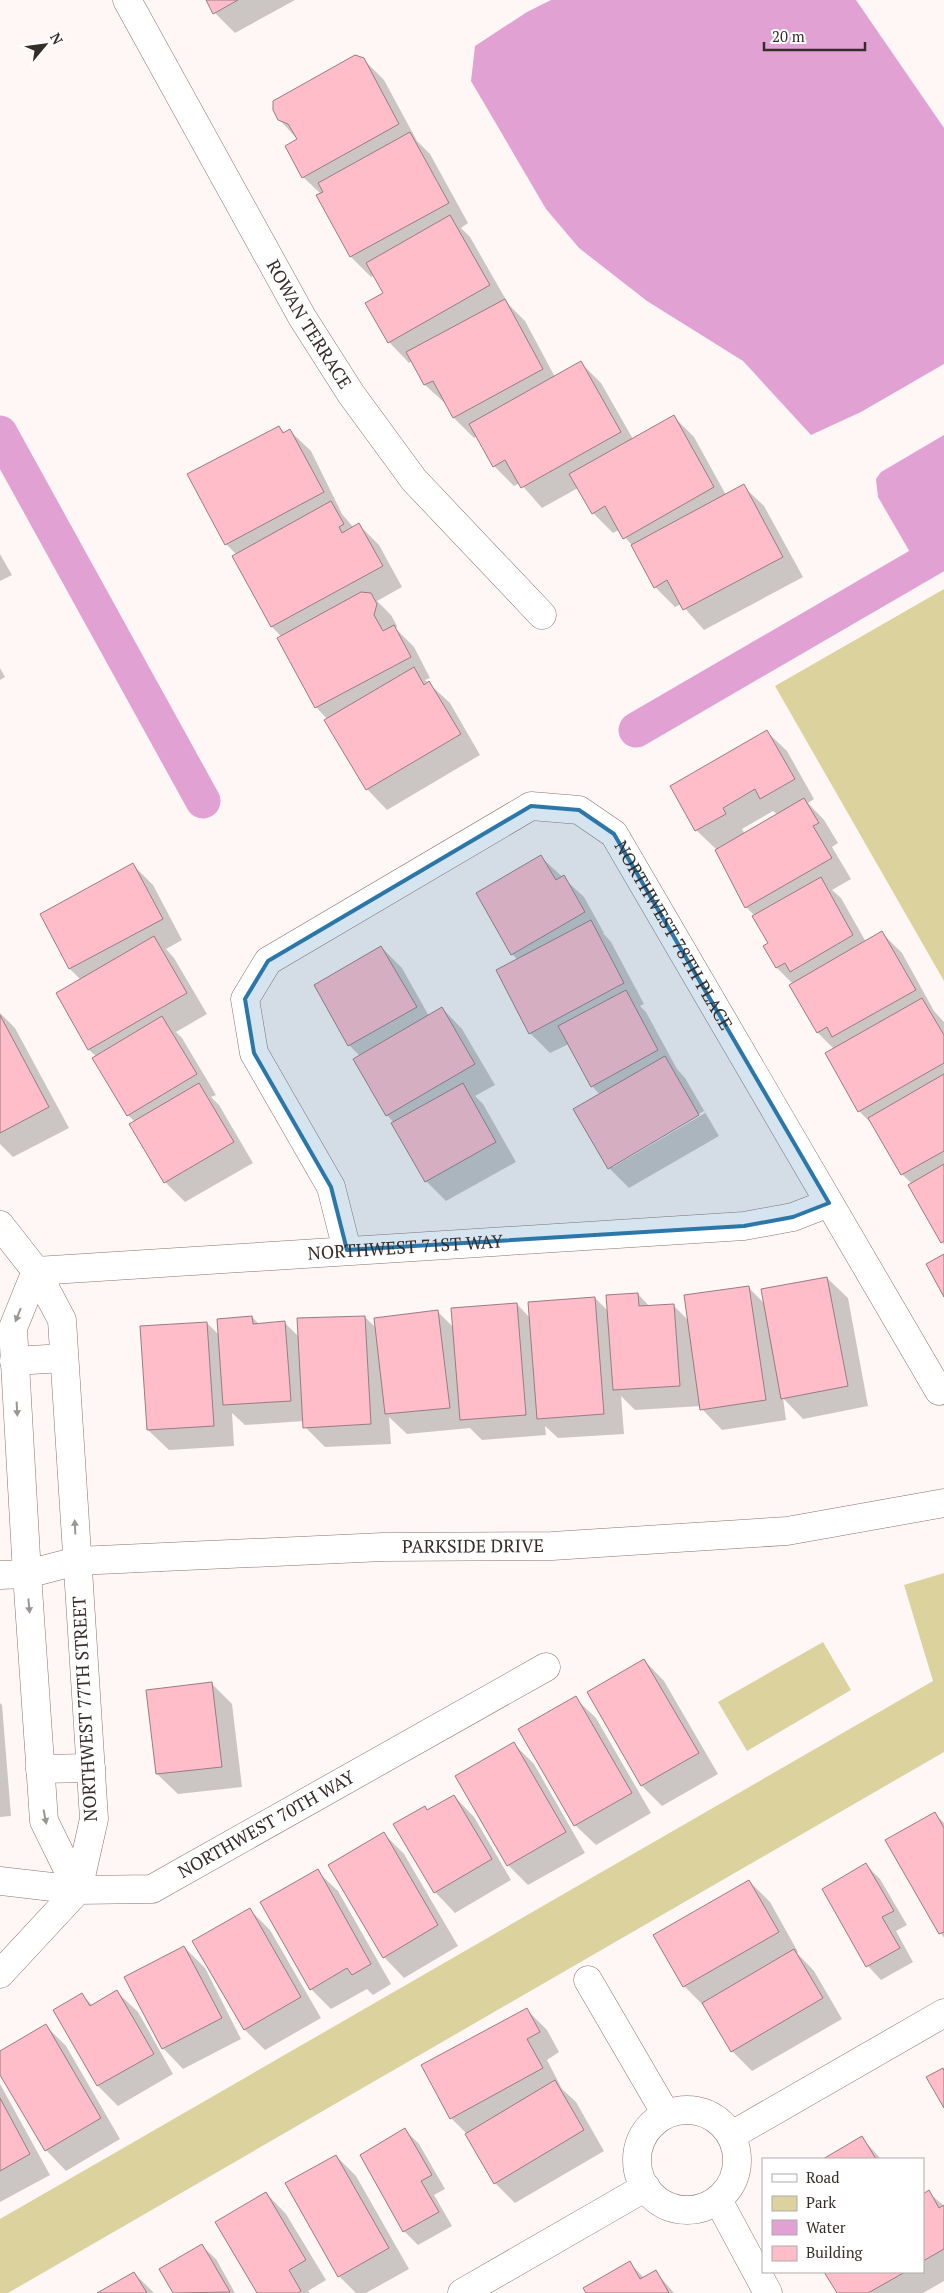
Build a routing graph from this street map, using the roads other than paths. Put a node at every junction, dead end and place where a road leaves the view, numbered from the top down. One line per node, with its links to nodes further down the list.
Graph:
1 (127, 0): 2 (street, ROWAN TERRACE)
2 (542, 615)
3 (829, 1203): 5 (street, NORTHWEST 71ST WAY); 5 (street, NORTHWEST 78TH PLACE); 9 (street, NORTHWEST 78TH PLACE)
4 (0, 1225): 6 (street)
5 (347, 1250): 6 (street, NORTHWEST 71ST WAY)
6 (36, 1271): 7 (street, NORTHWEST 77TH STREET); 8 (street, one-way to 8)
7 (64, 1358): 8 (street); 11 (street, NORTHWEST 77TH STREET, one-way to 7)
8 (14, 1361): 12 (street, one-way to 12)
9 (939, 1391)
10 (944, 1503): 11 (street, PARKSIDE DRIVE)
11 (77, 1560): 12 (street, PARKSIDE DRIVE); 15 (street, NORTHWEST 77TH STREET)
12 (27, 1574): 13 (street, PARKSIDE DRIVE); 16 (street, one-way to 16)
13 (0, 1575)
14 (546, 1667): 18 (street, NORTHWEST 70TH WAY)
15 (91, 1768): 16 (street); 18 (street, NORTHWEST 77TH STREET)
16 (40, 1769): 18 (street, one-way to 18)
17 (0, 1881): 18 (street, NORTHWEST 70TH WAY)
18 (78, 1890): 19 (street)
19 (0, 1974)
20 (588, 1980): 22 (street)
21 (944, 2013): 23 (street)
22 (666, 2114): 23 (street); 24 (street)
23 (732, 2135): 25 (street)
24 (646, 2188): 25 (street); 26 (street)
25 (718, 2200): 27 (street)
26 (462, 2293)
27 (768, 2293)

